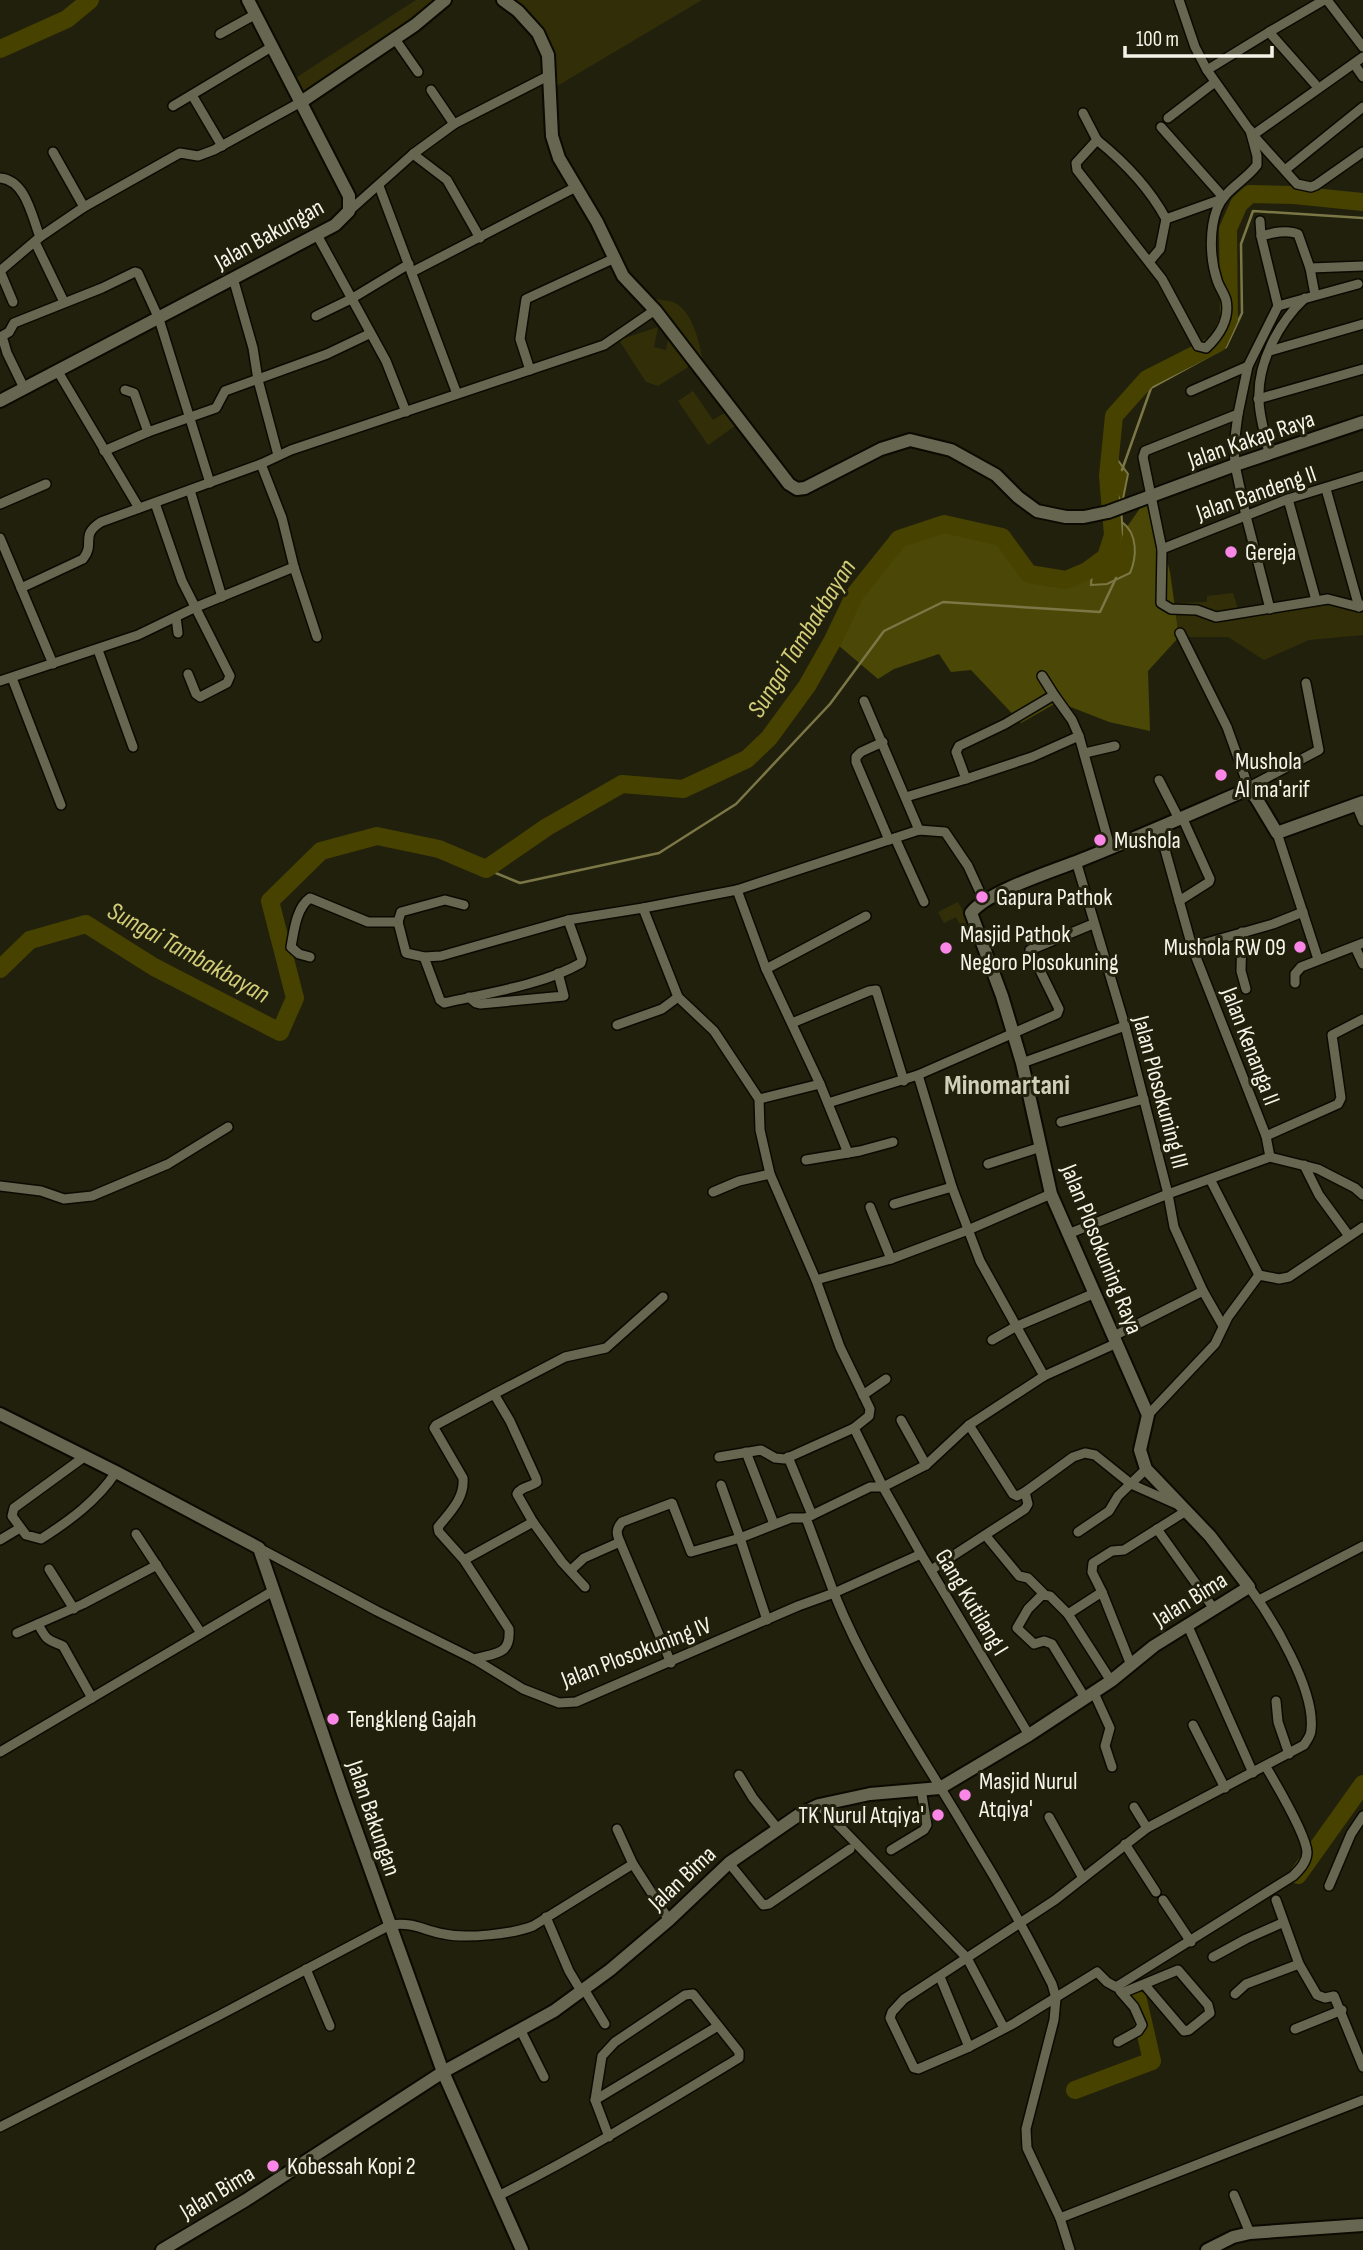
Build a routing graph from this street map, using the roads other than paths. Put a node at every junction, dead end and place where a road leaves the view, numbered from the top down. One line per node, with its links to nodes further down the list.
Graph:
1 (248, 0): 6 (street, Jalan Bakungan)
2 (445, 0): 9 (street)
3 (503, 0): 16 (street)
4 (1179, 0): 14 (street)
5 (1325, 0): 7 (street); 11 (street)
6 (256, 14): 8 (street); 10 (street, Jalan Bakungan)
7 (1269, 32): 14 (street); 19 (street)
8 (220, 34)
9 (395, 39): 15 (street); 22 (street)
10 (273, 46): 21 (street); 22 (street, Jalan Bakungan)
11 (1363, 47)
12 (1363, 57): 13 (street)
13 (1354, 64): 17 (street); 29 (street)
14 (1207, 70): 18 (street)
15 (418, 72)
16 (550, 75): 27 (street); 38 (street)
17 (1363, 77)
18 (1215, 82): 26 (street); 29 (street)
19 (1315, 83)
20 (431, 90): 27 (street)
21 (192, 95): 23 (street); 31 (street)
22 (301, 102): 31 (street); 41 (street, Jalan Bakungan)
23 (173, 106)
24 (1363, 107): 35 (street)
25 (1083, 113): 30 (street)
26 (1168, 118)
27 (454, 124): 34 (street)
28 (1161, 127): 39 (street)
29 (1251, 133): 35 (street); 39 (street)
30 (1097, 141): 42 (street); 49 (street)
31 (222, 146): 40 (street)
32 (53, 152): 40 (street)
33 (1363, 152): 35 (street)
34 (414, 155): 37 (street); 46 (street)
35 (1285, 170)
36 (0, 178): 47 (street)
37 (379, 186): 41 (street); 51 (street)
38 (576, 187): 46 (street); 48 (street)
39 (1223, 198): 42 (street); 49 (street)
40 (84, 207): 47 (street)
41 (349, 211): 44 (street, Jalan Bakungan)
42 (1166, 219): 49 (street)
43 (1260, 221): 45 (street)
44 (317, 234): 54 (street, Jalan Bakungan); 58 (street)
45 (1261, 236): 52 (street); 61 (street)
46 (480, 238): 51 (street)
47 (37, 240): 53 (street); 60 (street)
48 (615, 258): 62 (street); 71 (street)
49 (1149, 262)
50 (1363, 266): 52 (street)
51 (410, 268): 58 (street); 76 (street)
52 (1310, 268): 56 (street)
53 (0, 271): 59 (street)
54 (233, 278): 64 (street, Jalan Bakungan); 72 (street)
55 (1358, 284): 56 (street)
56 (1315, 295): 57 (street)
57 (1305, 298): 61 (street); 67 (street)
58 (351, 299): 63 (street); 66 (street)
59 (13, 302)
60 (64, 302): 64 (street); 73 (street)
61 (1278, 306): 68 (street)
62 (655, 310): 71 (street); 94 (street, Jalan Kakap Raya)
63 (316, 316)
64 (159, 319): 70 (street, Jalan Bakungan); 81 (street)
65 (1363, 324): 67 (street)
66 (369, 334): 72 (street); 79 (street)
67 (1270, 351): 77 (street)
68 (1248, 366): 75 (street); 80 (street)
69 (1363, 369): 77 (street)
70 (57, 370): 73 (street, Jalan Bakungan); 84 (street)
71 (530, 370): 76 (street)
72 (258, 380): 81 (street); 86 (street)
73 (24, 388): 78 (street, Jalan Bakungan)
74 (125, 390): 83 (street)
75 (1191, 391)
76 (457, 394): 79 (street)
77 (1258, 399): 85 (street)
78 (0, 401)
79 (405, 412): 86 (street)
80 (1238, 414): 88 (street); 94 (street)
81 (190, 418): 83 (street); 90 (street)
82 (1363, 422): 85 (street, Jalan Kakap Raya)
83 (148, 432): 84 (street)
84 (104, 451): 98 (street)
85 (1269, 454): 88 (street, Jalan Kakap Raya)
86 (278, 455): 87 (street)
87 (261, 464): 90 (street); 102 (street)
88 (1235, 465): 94 (street, Jalan Kakap Raya); 99 (street)
89 (1363, 476): 92 (street, Jalan Bandeng II)
90 (210, 483): 93 (street)
91 (46, 484): 97 (street)
92 (1326, 489): 95 (street, Jalan Bandeng II); 106 (street)
93 (190, 490): 96 (street); 104 (street)
94 (1153, 496): 101 (street)
95 (1288, 499): 99 (street, Jalan Bandeng II); 105 (street)
96 (155, 503): 98 (street); 107 (street)
97 (0, 504)
98 (139, 508): 103 (street)
99 (1246, 516): 101 (street, Jalan Bandeng II); 108 (street)
100 (0, 538): 103 (street)
101 (1162, 549): 108 (street)
102 (294, 567): 104 (street); 112 (street)
103 (21, 588): 114 (street)
104 (222, 597): 107 (street)
105 (1316, 600): 106 (street); 108 (street)
106 (1361, 606)
107 (194, 608): 109 (street); 115 (street)
108 (1270, 609)
109 (176, 617): 110 (street); 113 (street)
110 (178, 633)
111 (1180, 633): 129 (street)
112 (317, 637)
113 (98, 650): 114 (street); 125 (street)
114 (52, 664): 117 (street)
115 (188, 674)
116 (1042, 676): 120 (street)
117 (12, 678): 118 (street); 132 (street)
118 (0, 681)
119 (1306, 683): 129 (street)
120 (1054, 695): 122 (street); 127 (street)
121 (864, 701): 123 (street)
122 (1079, 736): 126 (street); 127 (street)
123 (883, 742): 130 (street); 138 (street)
124 (1115, 746): 126 (street)
125 (133, 747)
126 (1085, 753): 139 (street)
127 (966, 779): 130 (street)
128 (1159, 780): 133 (street)
129 (1249, 789): 133 (street); 137 (street)
130 (906, 797): 136 (street)
131 (1360, 803): 134 (street); 137 (street)
132 (61, 804)
133 (1181, 818): 135 (street); 143 (street)
134 (1363, 821)
135 (1159, 828): 139 (street); 143 (street, Jalan Kenanga II)
136 (919, 830): 138 (street); 142 (street)
137 (1277, 833): 147 (street)
138 (892, 839): 141 (street); 144 (street)
139 (1110, 847): 140 (street)
140 (1076, 862): 142 (street); 151 (street, Jalan Plosokuning III)
141 (737, 890): 146 (street); 159 (street)
142 (984, 901): 169 (street, Jalan Plosokuning Raya)
143 (1179, 901): 154 (street, Jalan Kenanga II)
144 (924, 902)
145 (464, 905): 150 (street)
146 (643, 908): 149 (street); 164 (street)
147 (1303, 912): 152 (street); 157 (street)
148 (866, 916): 159 (street)
149 (568, 920): 156 (street); 160 (street)
150 (398, 922): 155 (street); 156 (street)
151 (1093, 924): 168 (street, Jalan Plosokuning III); 169 (street)
152 (1242, 932): 154 (street); 162 (street)
153 (1359, 945): 157 (street); 158 (street)
154 (1192, 947): 179 (street, Jalan Kenanga II)
155 (310, 957)
156 (424, 957): 163 (street)
157 (1318, 959): 161 (street)
158 (1363, 964)
159 (766, 969): 166 (street)
160 (558, 973): 163 (street); 163 (street)
161 (1296, 983)
162 (1246, 989)
163 (469, 997)
164 (678, 997): 167 (street); 174 (street)
165 (1363, 1018): 179 (street)
166 (792, 1023): 172 (street); 173 (street)
167 (617, 1025)
168 (1125, 1026): 170 (street); 175 (street, Jalan Plosokuning III)
169 (1013, 1034): 170 (street, Jalan Plosokuning Raya); 171 (street)
170 (1022, 1063): 181 (street, Jalan Plosokuning Raya)
171 (918, 1075): 172 (street); 190 (street)
172 (904, 1081): 176 (street)
173 (820, 1084): 174 (street); 176 (street)
174 (759, 1099): 187 (street)
175 (1144, 1099): 177 (street); 193 (street, Jalan Plosokuning III)
176 (828, 1103): 182 (street)
177 (1061, 1122)
178 (228, 1127): 189 (street)
179 (1266, 1136): 183 (street, Jalan Kenanga II)
180 (893, 1142): 182 (street)
181 (1041, 1147): 185 (street); 192 (street, Jalan Plosokuning Raya)
182 (848, 1153): 184 (street)
183 (1270, 1157): 186 (street); 188 (street)
184 (806, 1160)
185 (988, 1164)
186 (1304, 1165): 194 (street); 200 (street)
187 (771, 1174): 191 (street); 203 (street)
188 (1210, 1179): 193 (street); 202 (street)
189 (0, 1186)
190 (952, 1186): 195 (street); 198 (street)
191 (713, 1192)
192 (1051, 1194): 198 (street); 199 (street, Jalan Plosokuning Raya)
193 (1168, 1194): 199 (street); 204 (street, Jalan Plosokuning III)
194 (1363, 1195)
195 (894, 1204)
196 (870, 1207): 201 (street)
197 (1363, 1227): 200 (street)
198 (968, 1230): 201 (street); 208 (street)
199 (1068, 1234): 205 (street, Jalan Plosokuning Raya)
200 (1349, 1236): 202 (street)
201 (891, 1259): 203 (street)
202 (1259, 1275): 207 (street)
203 (816, 1280): 214 (street)
204 (1203, 1291): 207 (street, Jalan Plosokuning III); 210 (street)
205 (1095, 1293): 208 (street); 210 (street, Jalan Plosokuning Raya)
206 (663, 1297): 213 (street)
207 (1223, 1326): 216 (street)
208 (1015, 1327): 209 (street); 211 (street)
209 (992, 1340)
210 (1115, 1340): 211 (street); 216 (street, Jalan Plosokuning Raya)
211 (1044, 1376): 218 (street)
212 (886, 1380): 214 (street)
213 (494, 1394): 233 (street); 246 (street)
214 (863, 1395): 219 (street)
215 (0, 1414): 221 (street)
216 (1148, 1415): 225 (street)
217 (901, 1420): 224 (street)
218 (969, 1425): 224 (street); 230 (street)
219 (854, 1428): 223 (street); 229 (street, Gang Kutilang I)
220 (746, 1452): 222 (street); 223 (street); 234 (street)
221 (84, 1457): 226 (street); 235 (street)
222 (719, 1457)
223 (788, 1457): 232 (street)
224 (926, 1465): 229 (street)
225 (1146, 1469): 227 (street); 231 (street)
226 (116, 1472): 235 (street); 244 (street)
227 (1133, 1482): 230 (street); 231 (street); 237 (street)
228 (721, 1485): 240 (street)
229 (883, 1488): 232 (street); 245 (street, Gang Kutilang I)
230 (1025, 1492): 239 (street)
231 (1184, 1509): 236 (street); 254 (street)
232 (809, 1517): 234 (street); 257 (street)
233 (533, 1522): 246 (street); 250 (street)
234 (774, 1524): 240 (street)
235 (20, 1528): 241 (street)
236 (1157, 1529): 256 (street); 261 (street)
237 (1078, 1532)
238 (136, 1534): 248 (street)
239 (986, 1536): 251 (street); 258 (street)
240 (740, 1538): 242 (street); 263 (street)
241 (0, 1540)
242 (620, 1542): 250 (street); 269 (street)
243 (1363, 1546): 259 (street)
244 (258, 1548): 247 (street, Jalan Plosokuning IV); 252 (street, Jalan Bakungan)
245 (921, 1553): 251 (street, Gang Kutilang I); 257 (street, Jalan Plosokuning IV)
246 (464, 1560): 268 (street)
247 (283, 1562): 252 (street); 268 (street, Jalan Plosokuning IV)
248 (157, 1565): 260 (street); 267 (street)
249 (49, 1569): 260 (street)
250 (570, 1570): 253 (street)
251 (931, 1570): 276 (street, Gang Kutilang I)
252 (268, 1575): 255 (street, Jalan Bakungan)
253 (585, 1587)
254 (1249, 1587): 259 (street); 261 (street, Jalan Bima)
255 (273, 1591): 267 (street); 305 (street, Jalan Bakungan)
256 (1102, 1592): 262 (street); 270 (street)
257 (834, 1593): 263 (street, Jalan Plosokuning IV); 283 (street)
258 (1044, 1594): 262 (street); 272 (street)
259 (1259, 1600): 278 (street)
260 (74, 1609): 264 (street)
261 (1214, 1609): 265 (street, Jalan Bima)
262 (1068, 1614): 271 (street)
263 (767, 1620): 269 (street, Jalan Plosokuning IV)
264 (38, 1624): 266 (street); 273 (street)
265 (1187, 1625): 270 (street, Jalan Bima); 281 (street)
266 (17, 1633)
267 (201, 1633): 273 (street)
268 (474, 1659): 269 (street, Jalan Plosokuning IV)
269 (671, 1662)
270 (1132, 1665): 271 (street, Jalan Bima)
271 (1111, 1681): 272 (street, Jalan Bima)
272 (1089, 1695): 276 (street, Jalan Bima); 279 (street)
273 (92, 1698): 277 (street)
274 (1276, 1701): 278 (street)
275 (1193, 1724): 284 (street)
276 (1030, 1735): 283 (street, Jalan Bima)
277 (0, 1752)
278 (1289, 1754): 280 (street)
279 (1112, 1767)
280 (1266, 1767): 281 (street); 306 (street)
281 (1253, 1773): 284 (street)
282 (739, 1775): 292 (street)
283 (940, 1788): 285 (street, Jalan Bima); 303 (street)
284 (1225, 1788): 290 (street)
285 (921, 1789): 286 (street, Jalan Bima); 295 (street)
286 (819, 1805): 292 (street, Jalan Bima); 308 (street)
287 (1134, 1807): 290 (street)
288 (1363, 1816): 299 (street)
289 (1049, 1817): 298 (street)
290 (1147, 1828): 293 (street)
291 (617, 1829): 297 (street)
292 (778, 1829): 296 (street, Jalan Bima)
293 (1125, 1844): 298 (street); 306 (street)
294 (850, 1849): 296 (street)
295 (891, 1850)
296 (729, 1863): 302 (street, Jalan Bima)
297 (633, 1864): 301 (street); 302 (street)
298 (1083, 1878): 303 (street)
299 (1329, 1886)
300 (1276, 1900): 304 (street)
301 (547, 1917): 305 (street); 313 (street)
302 (669, 1920): 313 (street, Jalan Bima)
303 (1020, 1923): 308 (street); 316 (street)
304 (1282, 1923): 307 (street); 309 (street)
305 (390, 1925): 310 (street); 327 (street, Jalan Bakungan)
306 (1191, 1942): 314 (street)
307 (1213, 1957)
308 (967, 1958): 311 (street); 321 (street)
309 (1298, 1962): 315 (street); 317 (street)
310 (306, 1969): 319 (street); 331 (street)
311 (940, 1977): 325 (street); 325 (street)
312 (1144, 1984): 312 (street); 314 (street)
313 (583, 1990): 318 (street); 322 (street, Jalan Bima)
314 (1119, 1990): 316 (street); 324 (street)
315 (1235, 1994)
316 (1056, 1998): 321 (street); 335 (street)
317 (1342, 2010): 323 (street); 326 (street)
318 (605, 2024)
319 (330, 2026)
320 (718, 2026): 329 (street); 329 (street); 332 (street)
321 (1004, 2028): 325 (street)
322 (520, 2029): 327 (street, Jalan Bima); 328 (street)
323 (1294, 2029)
324 (1118, 2042)
325 (969, 2047)
326 (1363, 2067)
327 (443, 2072): 334 (street, Jalan Bakungan); 338 (street, Jalan Bima)
328 (544, 2077)
329 (595, 2100): 332 (street)
330 (1363, 2100): 335 (street)
331 (0, 2127)
332 (609, 2137): 334 (street)
333 (1234, 2194): 337 (street)
334 (500, 2195): 339 (street, Jalan Bakungan)
335 (1060, 2218): 340 (street)
336 (1363, 2225): 337 (street)
337 (1250, 2233): 341 (street)
338 (162, 2250)
339 (522, 2250)
340 (1070, 2250)
341 (1207, 2250)

